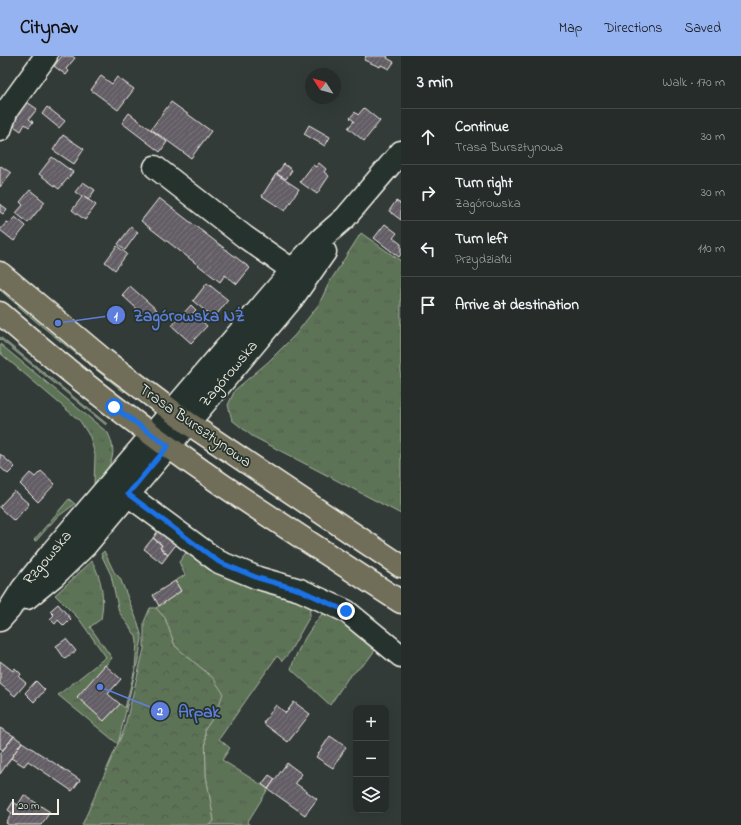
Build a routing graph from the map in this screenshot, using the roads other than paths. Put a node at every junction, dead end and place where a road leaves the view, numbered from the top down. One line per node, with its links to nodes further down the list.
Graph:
1 (46, 56): 2 (street)
2 (4, 107): 3 (street)
3 (0, 130)
4 (401, 152): 7 (street, Zagórowska)
5 (155, 167): 7 (street)
6 (0, 272): 9 (main road, Trasa Bursztynowa)
7 (299, 276): 9 (street, Zagórowska)
8 (0, 313): 10 (main road, Trasa Bursztynowa)
9 (180, 417): 10 (street, Zagórowska); 13 (main road, Trasa Bursztynowa)
10 (161, 441): 11 (street, Zagórowska); 12 (street, Zagórowska); 14 (main road, Trasa Bursztynowa)
11 (128, 494): 12 (street, Zagórowska); 16 (street)
12 (97, 516): 15 (street, Rzgowska)
13 (401, 566)
14 (401, 602)
15 (5, 615)
16 (401, 656)

